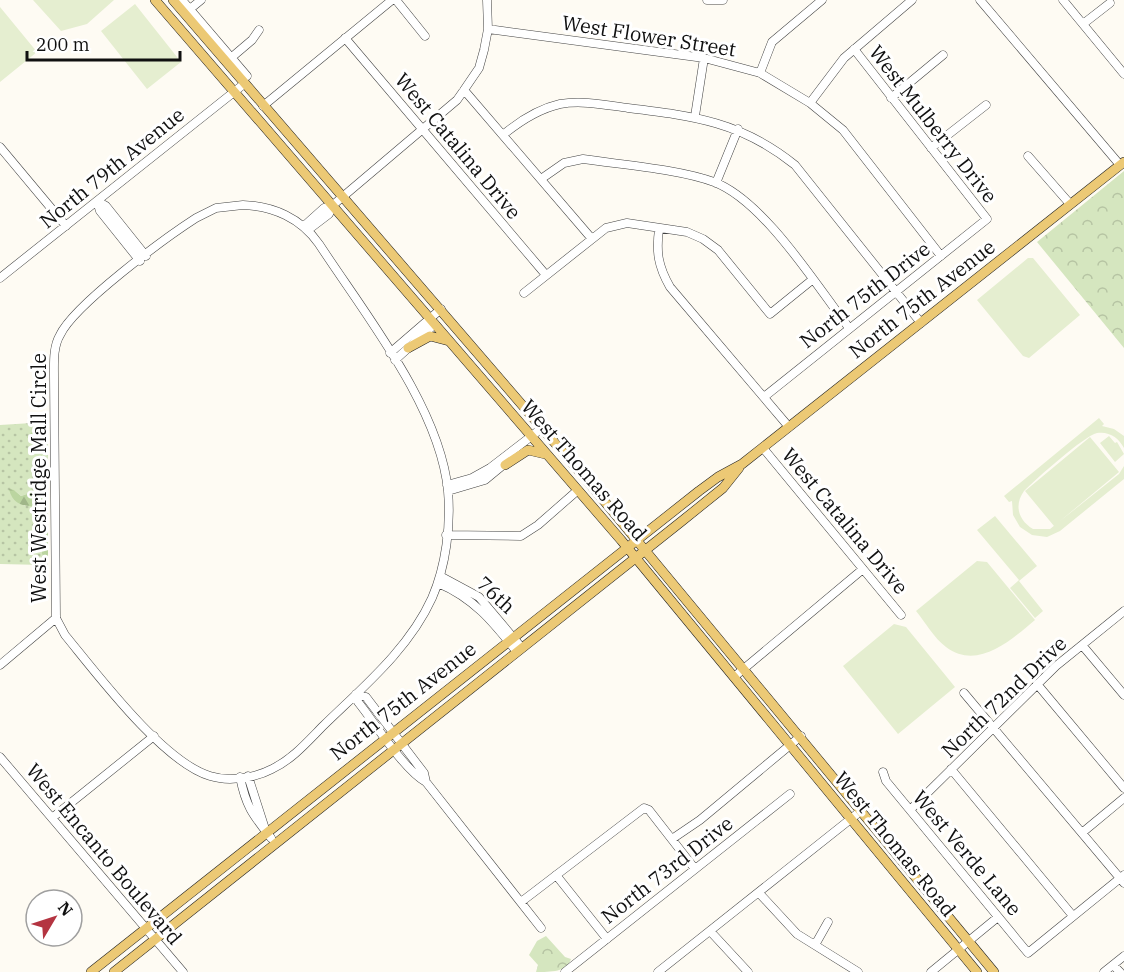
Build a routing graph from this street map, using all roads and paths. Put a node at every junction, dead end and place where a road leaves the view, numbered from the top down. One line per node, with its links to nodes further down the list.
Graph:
1 (155, 0): 29 (main road, West Thomas Road)
2 (173, 0): 27 (main road, West Thomas Road)
3 (182, 0): 15 (street, West Thomas Road)
4 (201, 0): 15 (street)
5 (394, 0): 19 (street); 20 (street)
6 (487, 0): 17 (street)
7 (707, 0): 8 (street)
8 (723, 0)
9 (822, 0): 25 (street)
10 (912, 0): 13 (street)
11 (980, 0): 43 (street)
12 (1062, 0): 16 (street)
13 (902, 3): 21 (street)
14 (1110, 3): 16 (street)
15 (190, 9): 23 (street, West Thomas Road)
16 (1083, 24): 26 (street)
17 (488, 29): 24 (street, West Flower Street); 28 (street)
18 (259, 30): 23 (street)
19 (425, 36)
20 (345, 38): 33 (street); 36 (street, West Catalina Drive)
21 (854, 50): 30 (street, West Mulberry Drive); 31 (street)
22 (943, 56): 30 (street)
23 (232, 57): 27 (street, West Thomas Road)
24 (704, 58): 25 (street, West Flower Street); 34 (street)
25 (760, 73): 31 (street, West Flower Street)
26 (1124, 73)
27 (246, 80): 29 (street, North 79th Avenue); 33 (main road, West Thomas Road)
28 (464, 90): 36 (street); 38 (street)
29 (233, 92): 35 (main road, West Thomas Road); 47 (street, North 79th Avenue)
30 (891, 98): 40 (street, West Mulberry Drive)
31 (810, 103): 56 (street, West Flower Street)
32 (986, 105): 40 (street)
33 (263, 106): 41 (main road, West Thomas Road)
34 (695, 116): 37 (street); 38 (street)
35 (259, 121): 41 (main road); 49 (main road, West Thomas Road)
36 (422, 129): 46 (street); 58 (street, West Catalina Drive)
37 (738, 129): 45 (street); 61 (street)
38 (504, 134): 44 (street)
39 (0, 147): 52 (street)
40 (931, 148): 51 (street, West Mulberry Drive)
41 (303, 149): 46 (main road, West Thomas Road)
42 (1028, 156): 48 (street)
43 (1122, 163): 48 (main road, North 75th Avenue)
44 (541, 179): 45 (street); 55 (street)
45 (716, 183): 60 (street)
46 (344, 196): 49 (street); 63 (main road, West Thomas Road)
47 (97, 201): 52 (street, North 79th Avenue); 57 (street)
48 (1070, 204): 65 (main road, North 75th Avenue)
49 (333, 205): 53 (street); 64 (main road, West Thomas Road)
50 (992, 210): 51 (street, North 75th Drive)
51 (985, 218): 56 (street, North 75th Drive)
52 (66, 226): 59 (street, North 79th Avenue)
53 (306, 228): 57 (street, West Westridge Mall Circle); 69 (street)
54 (659, 229): 55 (street); 60 (street); 70 (street)
55 (592, 240): 58 (street)
56 (941, 256): 61 (street, North 75th Drive)
57 (143, 258): 89 (street, West Westridge Mall Circle)
58 (546, 275): 62 (street)
59 (0, 278)
60 (812, 280): 66 (street)
61 (896, 291): 65 (street); 66 (street, North 75th Drive)
62 (524, 293)
63 (444, 311): 64 (main road); 72 (main road, West Thomas Road)
64 (433, 321): 67 (main road, West Thomas Road); 68 (street); 69 (street)
65 (921, 323): 71 (main road, North 75th Avenue)
66 (849, 328): 70 (street, North 75th Drive)
67 (452, 343): 68 (main road); 73 (main road, West Thomas Road)
68 (408, 348): 69 (street)
69 (392, 357): 78 (street)
70 (764, 397): 71 (street)
71 (789, 427): 74 (main road, North 75th Avenue)
72 (542, 428): 73 (street); 81 (main road, West Thomas Road)
73 (532, 436): 75 (main road, West Thomas Road); 77 (street); 78 (street)
74 (763, 448): 76 (main road, North 75th Avenue); 85 (street, West Catalina Drive)
75 (547, 454): 77 (main road); 79 (main road, West Thomas Road)
76 (742, 464): 81 (main road, North 75th Avenue); 83 (main road, North 75th Avenue)
77 (505, 465): 78 (street)
78 (447, 488): 80 (street)
79 (578, 490): 80 (street); 82 (main road, West Thomas Road)
80 (446, 535): 86 (street)
81 (637, 540): 82 (main road, North 75th Avenue); 83 (main road, West Thomas Road)
82 (627, 548): 84 (main road, West Thomas Road); 90 (main road, North 75th Avenue)
83 (646, 550): 84 (main road, North 75th Avenue); 94 (main road, West Thomas Road)
84 (636, 558): 92 (main road, North 75th Avenue); 95 (main road, West Thomas Road)
85 (863, 569): 88 (street, West Catalina Drive); 94 (street)
86 (439, 580): 90 (street, 76th); 97 (street)
87 (1124, 611): 91 (street, North 72nd Drive)
88 (901, 615)
89 (56, 618): 93 (street); 102 (street, West Westridge Mall Circle)
90 (511, 639): 92 (street, 76th); 101 (main road, North 75th Avenue)
91 (1082, 645): 96 (street, North 72nd Drive); 99 (street)
92 (520, 650): 105 (main road, North 75th Avenue)
93 (0, 665)
94 (744, 669): 95 (street); 103 (main road, West Thomas Road)
95 (734, 677): 104 (main road, West Thomas Road)
96 (1037, 684): 100 (street, North 72nd Drive); 110 (street)
97 (358, 692): 101 (street); 109 (street)
98 (964, 693): 100 (street)
99 (1124, 695)
100 (994, 726): 107 (street, North 72nd Drive); 117 (street)
101 (389, 735): 105 (street); 118 (main road, North 75th Avenue)
102 (154, 736): 109 (street, West Westridge Mall Circle); 115 (street)
103 (801, 736): 104 (street); 113 (main road, West Thomas Road)
104 (790, 745): 116 (main road, West Thomas Road); 119 (street)
105 (398, 746): 124 (street); 131 (main road, North 75th Avenue)
106 (0, 756): 115 (street, West Encanto Boulevard)
107 (951, 769): 114 (street, North 72nd Drive); 125 (street)
108 (883, 772): 114 (street, West Verde Lane)
109 (244, 777): 118 (street)
110 (1124, 788)
111 (790, 794): 120 (street, North 73rd Drive)
112 (1124, 798): 117 (street)
113 (862, 810): 116 (street); 133 (main road, West Thomas Road)
114 (910, 810): 126 (street, West Verde Lane)
115 (52, 818): 128 (street, West Encanto Boulevard)
116 (851, 819): 123 (street); 135 (main road, West Thomas Road)
117 (1083, 831): 122 (street)
118 (268, 835): 128 (main road, North 75th Avenue)
119 (672, 839): 120 (street); 121 (street)
120 (696, 869): 132 (street, North 73rd Drive)
121 (556, 875): 124 (street); 132 (street)
122 (1123, 878): 125 (street)
123 (759, 892): 130 (street); 134 (street)
124 (521, 902): 129 (street)
125 (1073, 916): 126 (street, West Verde Lane)
126 (998, 917): 133 (street)
127 (828, 922): 134 (street)
128 (146, 928): 131 (street, West Encanto Boulevard); 139 (main road, North 75th Avenue)
129 (541, 928)
130 (710, 931): 138 (street); 143 (street)
131 (154, 938): 140 (main road, North 75th Avenue); 141 (street, West Encanto Boulevard)
132 (607, 939): 142 (street, North 73rd Drive)
133 (968, 941): 135 (street); 147 (main road, West Thomas Road)
134 (814, 945): 144 (street)
135 (958, 950): 145 (street); 146 (main road, West Thomas Road)
136 (1124, 956): 137 (street)
137 (1113, 965): 148 (street); 149 (street)
138 (662, 971)
139 (92, 972)
140 (114, 972)
141 (183, 972)
142 (565, 972)
143 (748, 972)
144 (858, 972)
145 (930, 972)
146 (977, 972)
147 (994, 972)
148 (1104, 972)
149 (1120, 972)

